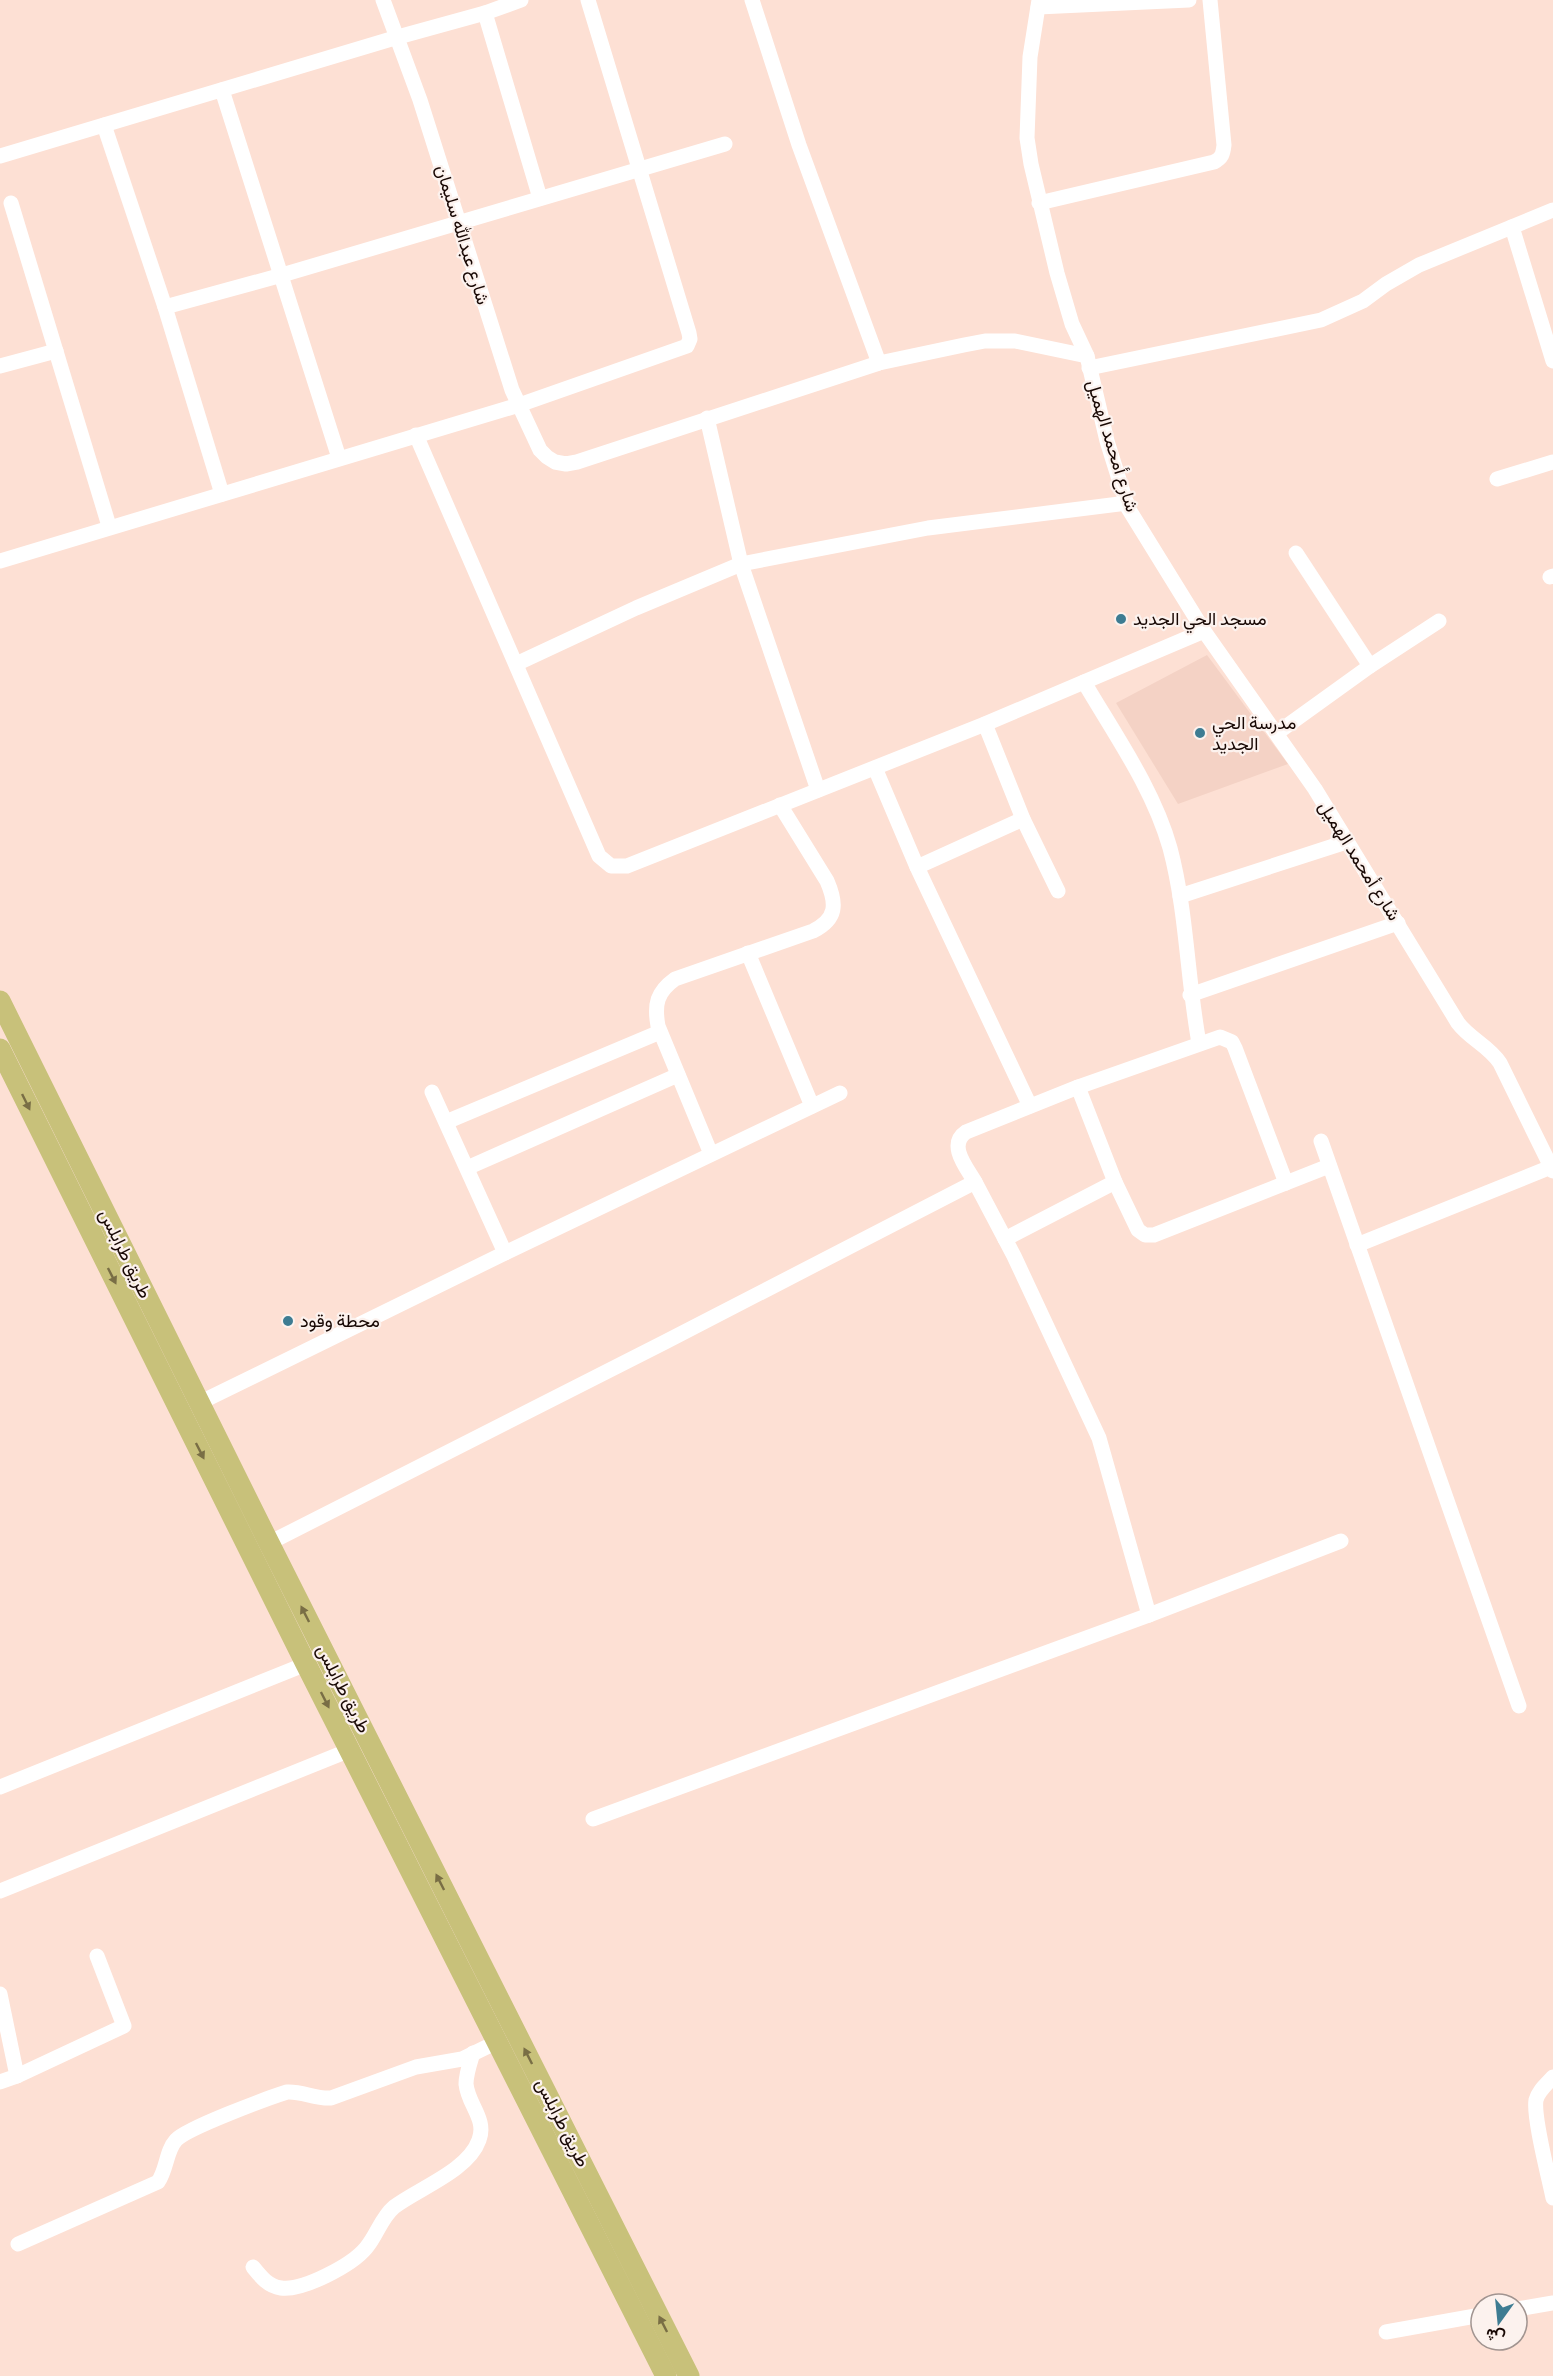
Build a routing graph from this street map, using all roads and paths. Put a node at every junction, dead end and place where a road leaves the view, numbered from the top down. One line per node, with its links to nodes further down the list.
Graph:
1 (383, 0): 9 (street, شارع عبدالله سليمان)
2 (521, 0): 8 (street)
3 (588, 0): 14 (street)
4 (752, 0): 26 (street)
5 (1189, 0): 7 (street)
6 (1210, 0): 17 (street)
7 (1038, 4): 17 (street, شارع أمحمد الهميل)
8 (485, 13): 9 (street); 15 (street)
9 (398, 37): 10 (street); 19 (street, شارع عبدالله سليمان)
10 (222, 90): 11 (street); 21 (street)
11 (104, 125): 13 (street); 22 (street)
12 (725, 144): 14 (street)
13 (0, 156)
14 (639, 169): 15 (street); 28 (street)
15 (540, 198): 19 (street)
16 (11, 203): 23 (street)
17 (1040, 203): 24 (street, شارع أمحمد الهميل)
18 (1553, 210): 20 (street)
19 (458, 222): 21 (street); 28 (street, شارع عبدالله سليمان)
20 (1512, 227): 24 (street); 25 (street)
21 (282, 275): 22 (street); 31 (street)
22 (165, 307): 34 (street)
23 (56, 351): 27 (street); 36 (street)
24 (1088, 362): 26 (street); 35 (street, شارع أمحمد الهميل)
25 (1553, 362)
26 (879, 363): 29 (street)
27 (0, 366)
28 (519, 405): 29 (street, شارع عبدالله سليمان); 30 (street)
29 (707, 418): 39 (street)
30 (416, 435): 31 (street); 42 (street)
31 (339, 458): 34 (street)
32 (1553, 462): 33 (street)
33 (1497, 479)
34 (222, 494): 36 (street)
35 (1127, 503): 39 (street); 41 (street, شارع أمحمد الهميل)
36 (109, 526): 38 (street)
37 (1296, 553): 43 (street)
38 (0, 561)
39 (741, 564): 42 (street); 48 (street)
40 (1438, 621): 43 (street)
41 (1204, 631): 44 (street); 46 (street, شارع أمحمد الهميل)
42 (516, 664): 49 (street)
43 (1370, 666): 46 (street)
44 (1084, 682): 45 (street); 54 (street)
45 (984, 724): 47 (street); 50 (street)
46 (1277, 733): 51 (street, شارع أمحمد الهميل)
47 (875, 768): 48 (street); 52 (street)
48 (818, 790): 49 (street)
49 (780, 805): 56 (street)
50 (1023, 819): 52 (street); 53 (street)
51 (1346, 842): 54 (street); 55 (street, شارع أمحمد الهميل)
52 (917, 867): 67 (street)
53 (1058, 891)
54 (1180, 896): 57 (street)
55 (1398, 923): 57 (street); 73 (street, شارع أمحمد الهميل)
56 (748, 953): 59 (street); 66 (street)
57 (1190, 995): 60 (street)
58 (0, 1000): 80 (highway, طريق طرابلس)
59 (660, 1032): 62 (street); 68 (street)
60 (1199, 1043): 63 (street); 76 (street)
61 (0, 1049): 84 (highway, one-way to 84)
62 (678, 1075): 70 (street); 72 (street)
63 (1078, 1087): 67 (street); 75 (street)
64 (432, 1092): 68 (street)
65 (840, 1093): 66 (street)
66 (812, 1106): 70 (street)
67 (1030, 1106): 74 (street)
68 (446, 1122): 72 (street)
69 (1321, 1141): 71 (street)
70 (711, 1154): 79 (street)
71 (1329, 1166): 76 (street); 78 (street)
72 (467, 1168): 79 (street)
73 (1552, 1169): 78 (street)
74 (975, 1182): 77 (street); 82 (street)
75 (1115, 1182): 76 (street); 77 (street)
76 (1286, 1183)
77 (1005, 1239): 83 (street)
78 (1357, 1245): 85 (street)
79 (506, 1252): 80 (street)
80 (201, 1402): 82 (highway, طريق طرابلس)
81 (1341, 1541): 83 (street)
82 (269, 1543): 106 (highway, طريق طرابلس, one-way to 82)
83 (1149, 1615): 88 (street)
84 (306, 1664): 86 (highway, one-way to 86); 87 (street)
85 (1519, 1706)
86 (350, 1750): 89 (street); 93 (highway)
87 (0, 1787)
88 (593, 1819)
89 (0, 1891)
90 (97, 1956): 95 (street)
91 (0, 1994): 92 (street)
92 (2, 2018): 95 (street)
93 (499, 2041): 94 (street); 105 (highway)
94 (473, 2053): 99 (street); 100 (street)
95 (17, 2076): 97 (street)
96 (1553, 2078): 98 (street)
97 (0, 2082)
98 (1553, 2198)
99 (18, 2244)
100 (252, 2267)
101 (1553, 2303): 102 (street)
102 (1529, 2307)
103 (1469, 2318): 104 (street)
104 (1386, 2332)
105 (666, 2376)
106 (689, 2376)

